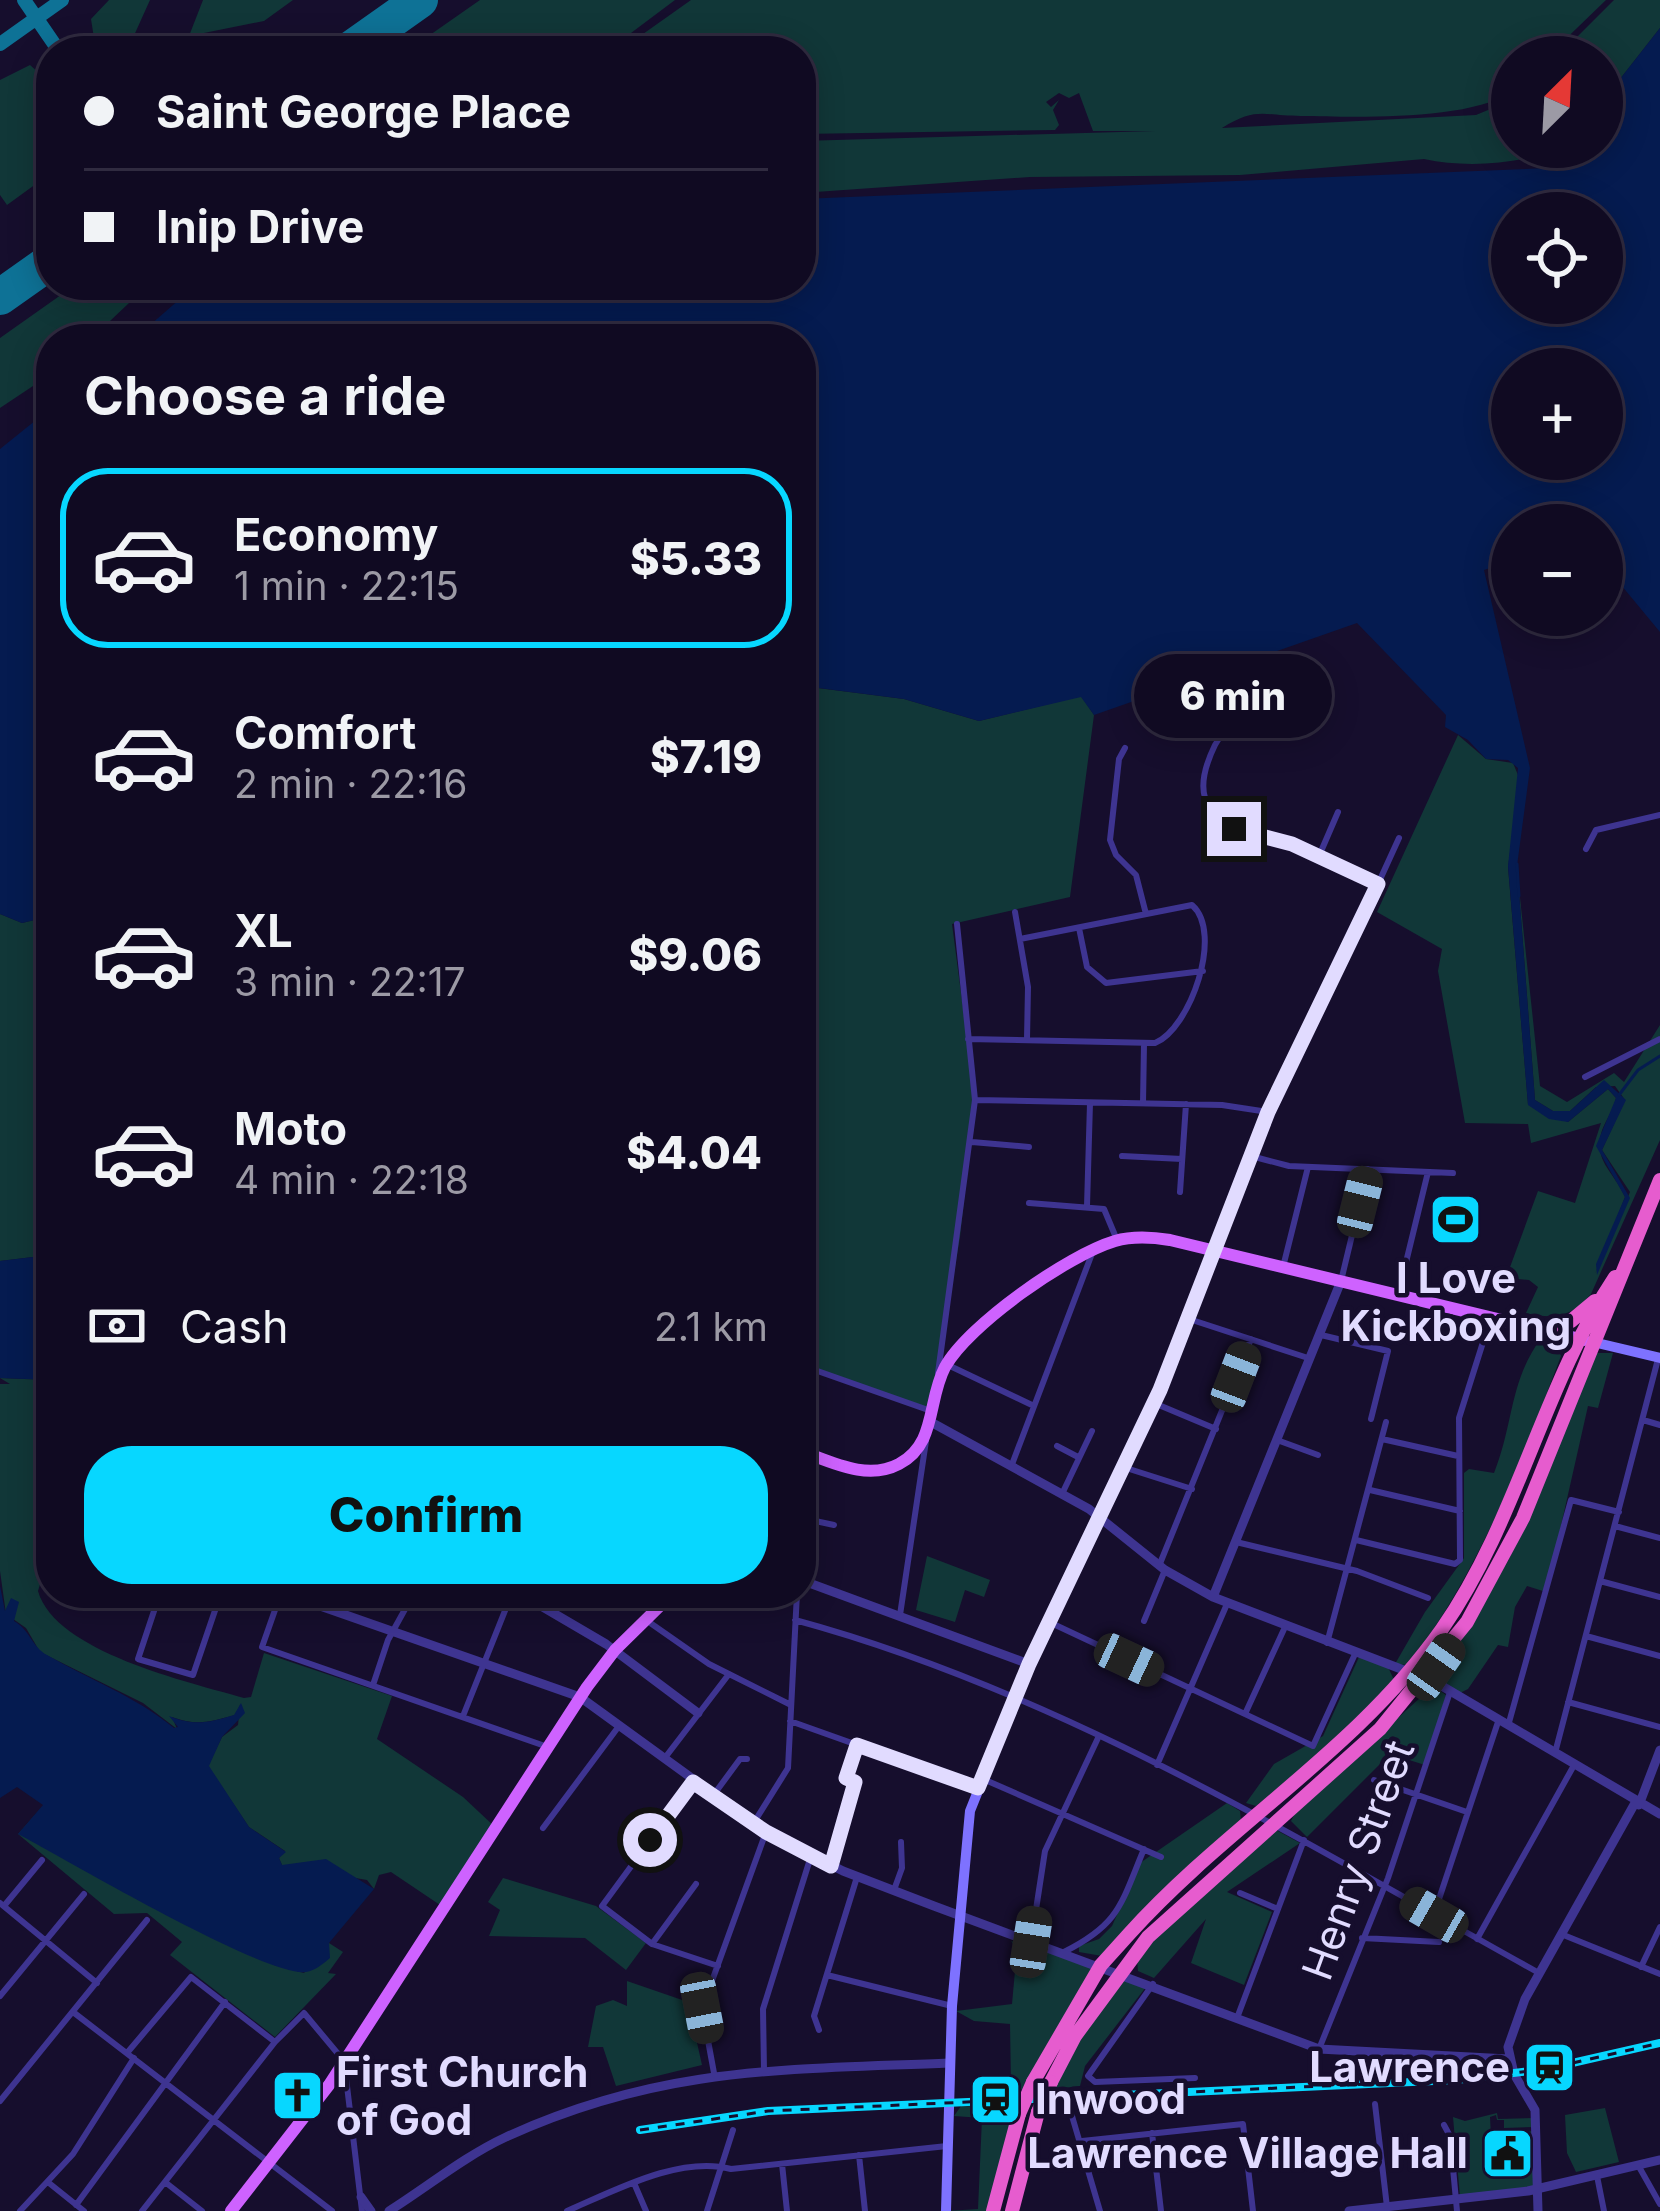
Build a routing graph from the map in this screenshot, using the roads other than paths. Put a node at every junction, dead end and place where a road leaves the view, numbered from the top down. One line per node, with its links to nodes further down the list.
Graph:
1 (1270, 722): 7 (street)
2 (1125, 748): 10 (street)
3 (1338, 812): 7 (street)
4 (1660, 814): 6 (street)
5 (1399, 838): 8 (street)
6 (1586, 849)
7 (1319, 856): 8 (street)
8 (1378, 884): 26 (main road)
9 (1015, 912): 13 (street)
10 (1146, 914): 12 (street); 14 (street)
11 (956, 924): 15 (street)
12 (1078, 928): 13 (street); 14 (street)
13 (1020, 939): 16 (street)
14 (1203, 970): 19 (street)
15 (968, 1039): 16 (street); 22 (street)
16 (1027, 1039): 19 (street)
17 (1660, 1039): 20 (street)
18 (1634, 1040): 20 (street)
19 (1144, 1044): 24 (street)
20 (1646, 1048): 21 (street)
21 (1585, 1078)
22 (975, 1100): 23 (street); 27 (street)
23 (1090, 1102): 24 (street); 39 (street)
24 (1143, 1103): 25 (street)
25 (1186, 1104): 26 (street); 31 (street)
26 (1268, 1112): 30 (main road)
27 (972, 1142): 28 (street); 58 (street)
28 (1029, 1147)
29 (1122, 1156): 31 (street)
30 (1251, 1156): 32 (street); 41 (main road)
31 (1182, 1159): 37 (street)
32 (1308, 1166): 33 (street); 44 (street)
33 (1367, 1169): 34 (street); 45 (street)
34 (1428, 1172): 35 (street); 47 (street)
35 (1453, 1173)
36 (1660, 1180): 43 (highway)
37 (1180, 1192)
38 (1030, 1203): 39 (street)
39 (1087, 1206): 40 (street)
40 (1117, 1240): 41 (main road); 42 (main road)
41 (1214, 1250): 44 (main road); 49 (main road)
42 (1094, 1251): 56 (main road); 60 (street)
43 (1624, 1264): 46 (highway); 53 (highway)
44 (1283, 1267): 45 (main road)
45 (1341, 1281): 47 (main road); 51 (street)
46 (1607, 1289): 50 (highway); 53 (highway)
47 (1398, 1295): 48 (main road)
48 (1491, 1317): 50 (main road); 73 (street)
49 (1187, 1318): 52 (street); 59 (main road)
50 (1543, 1330): 53 (main road)
51 (1321, 1335): 55 (street); 61 (street)
52 (1251, 1339): 55 (street); 66 (street)
53 (1587, 1340): 54 (main road); 120 (highway); 122 (highway)
54 (1659, 1358): 62 (street)
55 (1311, 1359): 69 (street)
56 (946, 1365): 58 (main road); 60 (street)
57 (816, 1371): 63 (street)
58 (938, 1384): 63 (main road)
59 (1154, 1403): 66 (street); 76 (main road)
60 (1034, 1406): 75 (street)
61 (1371, 1419)
62 (1643, 1420): 65 (street); 81 (street)
63 (929, 1422): 72 (main road); 75 (street); 106 (street)
64 (1386, 1422): 68 (street)
65 (1660, 1425)
66 (1216, 1429): 77 (street)
67 (1092, 1431): 74 (street)
68 (1382, 1438): 73 (street); 78 (street)
69 (1277, 1440): 71 (street); 88 (street)
70 (1057, 1446): 74 (street)
71 (1318, 1455)
72 (816, 1456)
73 (1458, 1456): 80 (street)
74 (1078, 1457): 79 (street)
75 (1011, 1467): 79 (street)
76 (1124, 1467): 77 (street); 82 (main road)
77 (1192, 1490): 89 (street)
78 (1370, 1490): 80 (street); 87 (street)
79 (1062, 1494): 82 (street)
80 (1460, 1511): 87 (street)
81 (1618, 1512): 85 (street); 134 (street)
82 (1100, 1516): 89 (street); 110 (main road)
83 (816, 1521): 84 (street)
84 (834, 1525)
85 (1615, 1526): 86 (street); 91 (street)
86 (1660, 1538)
87 (1356, 1540): 90 (street)
88 (1235, 1541): 90 (street); 94 (street)
89 (1162, 1568): 94 (street); 109 (street)
90 (1346, 1569): 95 (street); 114 (street)
91 (1600, 1581): 93 (street); 113 (street)
92 (816, 1585): 106 (street)
93 (1660, 1597)
94 (1213, 1598): 96 (street)
95 (1428, 1598)
96 (1227, 1604): 111 (street); 124 (street)
97 (155, 1608): 98 (street)
98 (216, 1608)
99 (276, 1608): 123 (street)
100 (329, 1608): 112 (street)
101 (406, 1608): 112 (street)
102 (508, 1608): 118 (street)
103 (542, 1608): 115 (street)
104 (659, 1608): 107 (main road)
105 (796, 1608): 108 (street)
106 (900, 1616): 119 (street)
107 (646, 1620): 115 (main road); 121 (street)
108 (795, 1620): 127 (street); 129 (street)
109 (1144, 1621)
110 (1049, 1622): 119 (main road); 124 (street)
111 (1286, 1627): 114 (street); 131 (street)
112 (394, 1630): 118 (street); 123 (street)
113 (1586, 1636): 117 (street); 128 (street)
114 (1327, 1643): 116 (street)
115 (615, 1651): 126 (main road); 130 (street)
116 (1356, 1653): 120 (street); 131 (street)
117 (1660, 1656)
118 (482, 1661): 126 (street); 132 (street)
119 (1029, 1664): 127 (main road)
120 (1409, 1672): 122 (street); 154 (highway)
121 (729, 1674): 129 (street); 130 (street)
122 (1426, 1678): 125 (street); 156 (highway)
123 (373, 1685): 132 (street)
124 (1192, 1689): 131 (street); 144 (street)
125 (1450, 1690): 134 (street); 149 (street, Henry Street)
126 (580, 1697): 135 (street); 139 (main road)
127 (1014, 1699): 137 (street); 148 (main road)
128 (1568, 1702): 136 (street); 141 (street)
129 (791, 1705): 133 (street)
130 (698, 1713): 143 (street)
131 (1245, 1714)
132 (463, 1716): 139 (street)
133 (790, 1721): 138 (street); 157 (street)
134 (1503, 1725): 141 (street); 152 (street)
135 (619, 1726): 143 (street); 158 (street)
136 (1660, 1727)
137 (1097, 1738): 144 (street); 153 (street)
138 (857, 1745): 148 (street); 166 (street)
139 (548, 1748): 208 (main road)
140 (1660, 1750): 151 (street)
141 (1554, 1756): 145 (street)
142 (747, 1759): 150 (street)
143 (664, 1760): 147 (street)
144 (1156, 1765): 154 (street)
145 (1573, 1767): 151 (street); 181 (street)
146 (1374, 1779): 149 (street)
147 (693, 1782): 150 (street); 185 (street)
148 (980, 1783): 153 (street); 176 (main road)
149 (1416, 1795): 152 (street); 169 (street, Henry Street)
150 (713, 1796): 157 (street)
151 (1637, 1804): 155 (street); 179 (street)
152 (1467, 1812): 175 (street)
153 (1062, 1813): 162 (street); 183 (street)
154 (1259, 1814): 156 (street); 187 (highway)
155 (1660, 1814)
156 (1274, 1823): 160 (street); 190 (highway)
157 (753, 1824): 159 (street)
158 (543, 1828)
159 (766, 1832): 163 (street); 188 (street)
160 (1304, 1840): 169 (street); 174 (street)
161 (901, 1842): 170 (street)
162 (1144, 1849): 164 (street); 186 (street)
163 (811, 1856): 166 (street); 210 (street)
164 (1161, 1857)
165 (42, 1860): 173 (street)
166 (831, 1866): 167 (street)
167 (857, 1877): 170 (street); 193 (street)
168 (696, 1884): 185 (street)
169 (1383, 1886): 175 (street); 180 (street, Henry Street)
170 (894, 1890): 176 (street)
171 (1240, 1893): 174 (street)
172 (85, 1894): 182 (street)
173 (2, 1905): 182 (street)
174 (1278, 1910): 202 (street)
175 (1434, 1915): 181 (street)
176 (961, 1916): 183 (street); 199 (main road)
177 (147, 1920): 194 (street)
178 (1660, 1927): 189 (street)
179 (1561, 1934): 189 (street); 191 (street)
180 (1362, 1938): 184 (street); 205 (street, Henry Street)
181 (1477, 1939): 191 (street)
182 (46, 1941): 194 (street); 197 (street)
183 (1031, 1942): 186 (street)
184 (1439, 1942)
185 (652, 1944): 188 (street)
186 (1064, 1952): 187 (street)
187 (1101, 1965): 190 (street); 253 (highway, bridge)
188 (718, 1966): 196 (street)
189 (1641, 1966): 192 (street)
190 (1119, 1971): 195 (street); 254 (highway, bridge)
191 (1539, 1973): 207 (street)
192 (1660, 1974)
193 (826, 1975): 199 (street); 203 (street)
194 (97, 1982): 201 (street)
195 (1153, 1984): 202 (street); 212 (street)
196 (708, 1992)
197 (0, 1996)
198 (225, 2002): 204 (street); 206 (street); 213 (street)
199 (952, 2006): 209 (main road)
200 (702, 2008): 211 (street)
201 (73, 2012): 206 (street); 214 (street)
202 (1237, 2018): 205 (street)
203 (819, 2030)
204 (275, 2042): 208 (street); 217 (street)
205 (1319, 2049): 207 (street)
206 (131, 2056): 213 (street); 230 (street)
207 (1508, 2059): 233 (street)
208 (344, 2060): 225 (main road); 234 (street)
209 (949, 2063): 210 (street); 222 (main road)
210 (764, 2071): 211 (street)
211 (714, 2073): 246 (street)
212 (1196, 2078)
213 (167, 2082): 217 (street); 238 (street)
214 (0, 2101)
215 (1376, 2104): 237 (street)
216 (1072, 2116): 221 (street)
217 (214, 2118): 225 (street); 231 (street)
218 (1444, 2125): 235 (street)
219 (733, 2130): 228 (street)
220 (1152, 2133): 221 (street); 256 (street); 257 (street)
221 (1082, 2141): 255 (street)
222 (947, 2146): 223 (street); 252 (main road)
223 (859, 2155): 226 (street); 251 (street)
224 (1660, 2160): 227 (street)
225 (269, 2162): 243 (main road); 244 (street)
226 (782, 2164): 228 (street); 250 (street)
227 (1638, 2165): 229 (street); 236 (street)
228 (722, 2167): 232 (street); 249 (street)
229 (1598, 2176): 233 (street); 261 (street)
230 (48, 2182): 238 (street); 240 (street)
231 (165, 2182): 241 (street); 242 (street)
232 (634, 2183): 247 (street); 248 (street)
233 (1538, 2189): 235 (street); 260 (street)
234 (361, 2197): 245 (street)
235 (1457, 2198): 237 (street); 259 (street)
236 (1660, 2204)
237 (1387, 2207): 239 (street)
238 (80, 2208)
239 (1362, 2210): 258 (street)
240 (20, 2211)
241 (142, 2211)
242 (202, 2211)
243 (231, 2211)
244 (332, 2211)
245 (367, 2211)
246 (388, 2211)
247 (567, 2211)
248 (646, 2211)
249 (707, 2211)
250 (787, 2211)
251 (865, 2211)
252 (946, 2211)
253 (993, 2211)
254 (1012, 2211)
255 (1100, 2211)
256 (1161, 2211)
257 (1253, 2211)
258 (1349, 2211)
259 (1457, 2211)
260 (1538, 2211)
261 (1604, 2211)

